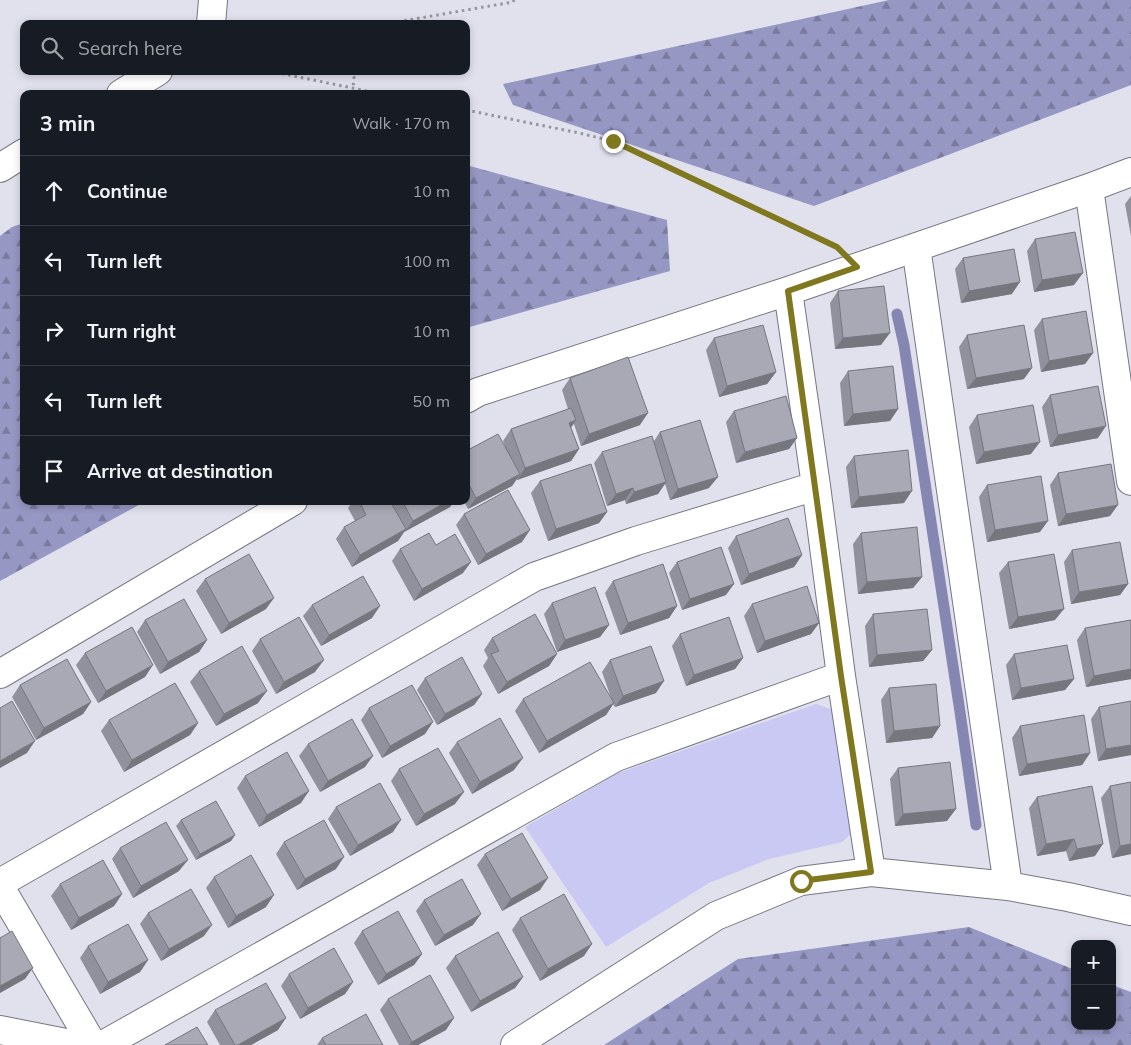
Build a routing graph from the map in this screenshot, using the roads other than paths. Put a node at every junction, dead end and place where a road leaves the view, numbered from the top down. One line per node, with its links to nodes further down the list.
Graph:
1 (213, 0): 2 (street)
2 (211, 20)
3 (152, 75): 4 (street)
4 (127, 90)
5 (20, 156): 6 (street)
6 (0, 168)
7 (1131, 172): 8 (street)
8 (1089, 188): 9 (street); 12 (street)
9 (916, 247): 10 (street); 19 (street)
10 (788, 291): 11 (street); 13 (street)
11 (470, 397)
12 (1131, 481)
13 (816, 486): 16 (street); 18 (street)
14 (286, 505): 15 (street)
15 (0, 674)
16 (841, 676): 17 (street); 25 (street)
17 (871, 872): 19 (street); 26 (street)
18 (0, 883)
19 (1008, 886): 21 (street)
20 (0, 887): 24 (street)
21 (1131, 911)
22 (0, 1030): 23 (street)
23 (76, 1045)
24 (93, 1045)
25 (103, 1045)
26 (515, 1045)

